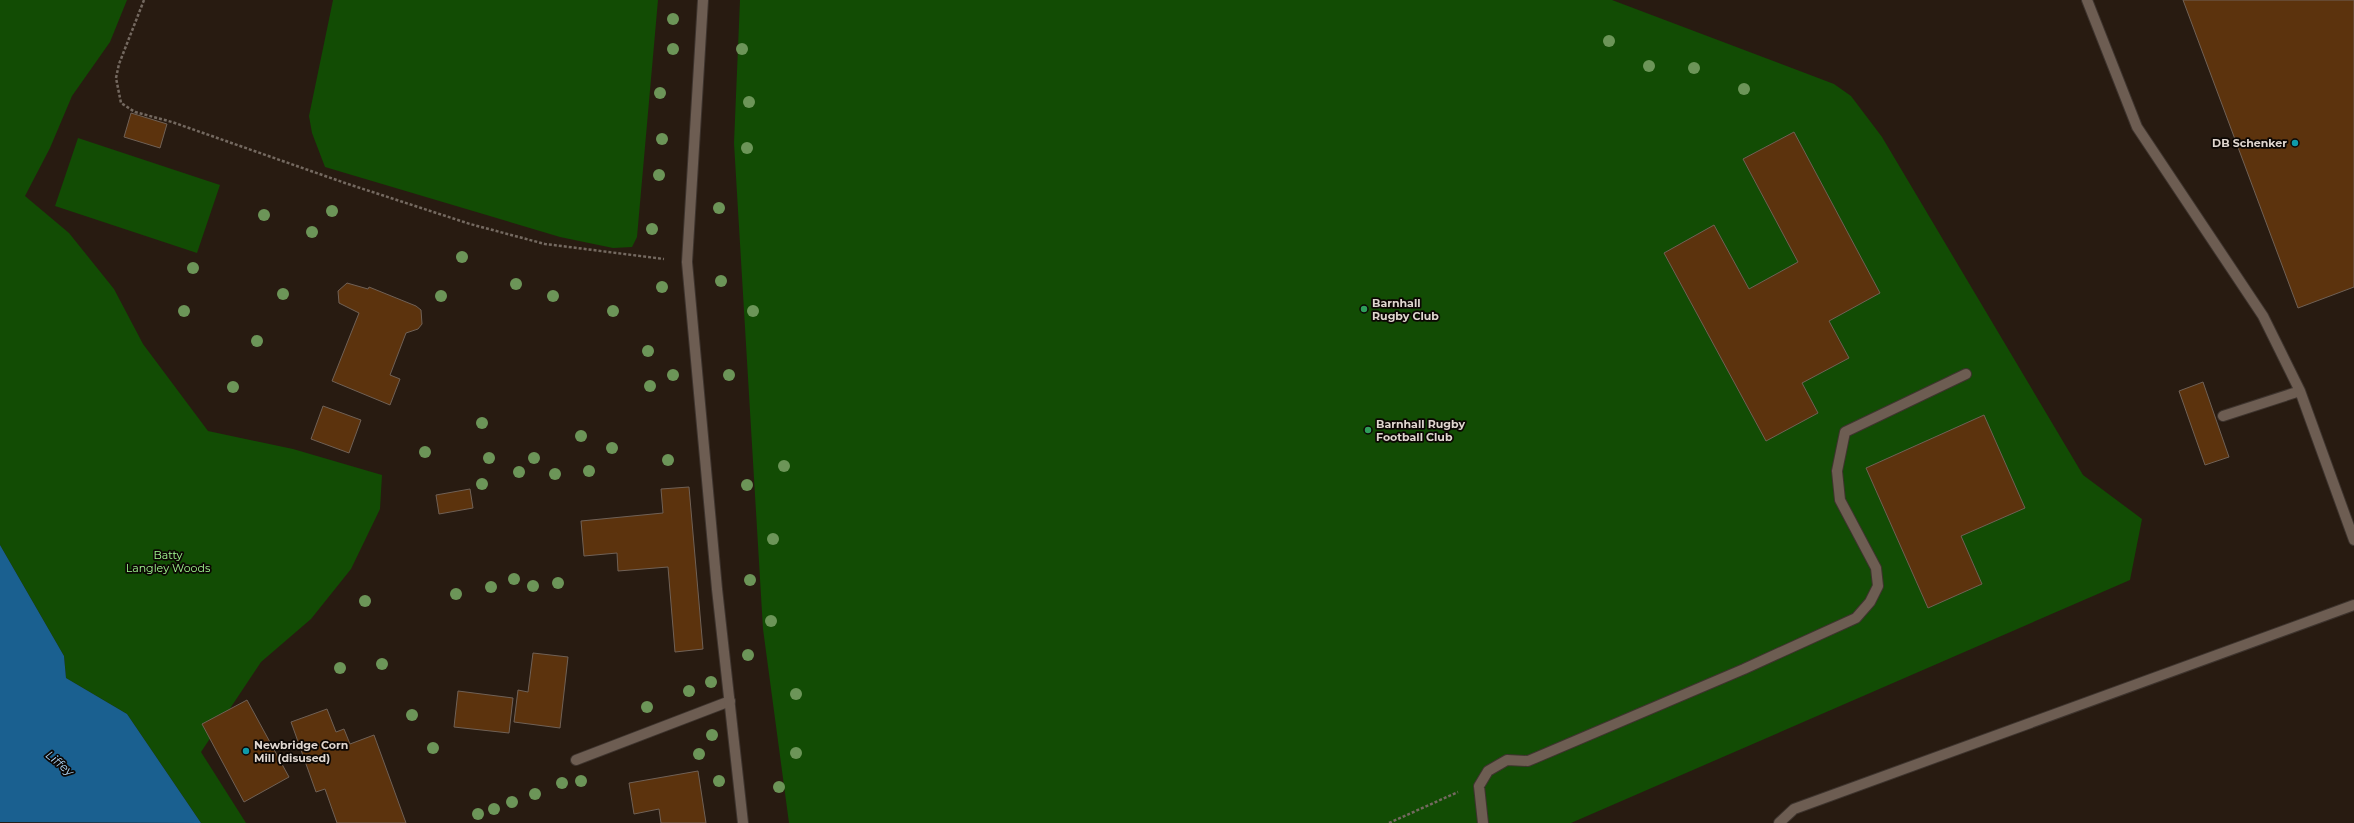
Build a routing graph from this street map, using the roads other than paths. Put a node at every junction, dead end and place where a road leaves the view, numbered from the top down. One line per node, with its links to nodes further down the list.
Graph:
1 (703, 0): 8 (street)
2 (2087, 0): 4 (street)
3 (1966, 374): 11 (street)
4 (2300, 391): 5 (street); 6 (street)
5 (2223, 416)
6 (2354, 540)
7 (2354, 605): 12 (street)
8 (730, 701): 9 (street); 10 (street)
9 (576, 760)
10 (743, 823)
11 (1483, 823)
12 (1779, 823)

